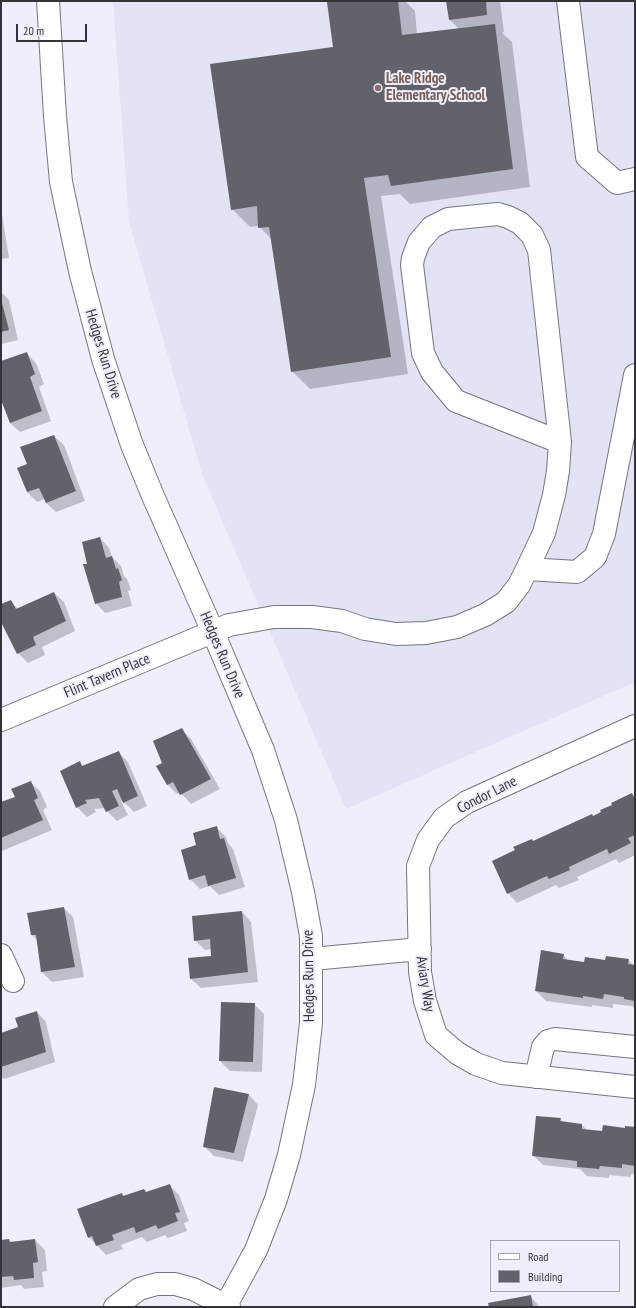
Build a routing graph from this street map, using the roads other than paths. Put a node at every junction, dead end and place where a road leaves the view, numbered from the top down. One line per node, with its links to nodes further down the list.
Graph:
1 (48, 1): 7 (street, Hedges Run Drive)
2 (568, 1): 3 (street)
3 (635, 179)
4 (635, 375): 6 (street)
5 (560, 442): 5 (street, Flint Tavern Place); 6 (street, Flint Tavern Place)
6 (528, 569): 7 (street, Flint Tavern Place)
7 (213, 632): 8 (street, Flint Tavern Place); 12 (street, Hedges Run Drive)
8 (1, 720)
9 (635, 726): 10 (street, Condor Lane)
10 (420, 949): 12 (street, Aviary Way); 15 (street, Aviary Way)
11 (1, 955): 13 (street)
12 (312, 959): 18 (street, Hedges Run Drive)
13 (13, 980)
14 (635, 1047): 15 (street)
15 (536, 1077): 16 (street, Aviary Way)
16 (635, 1087)
17 (115, 1307): 18 (street)
18 (227, 1307)

